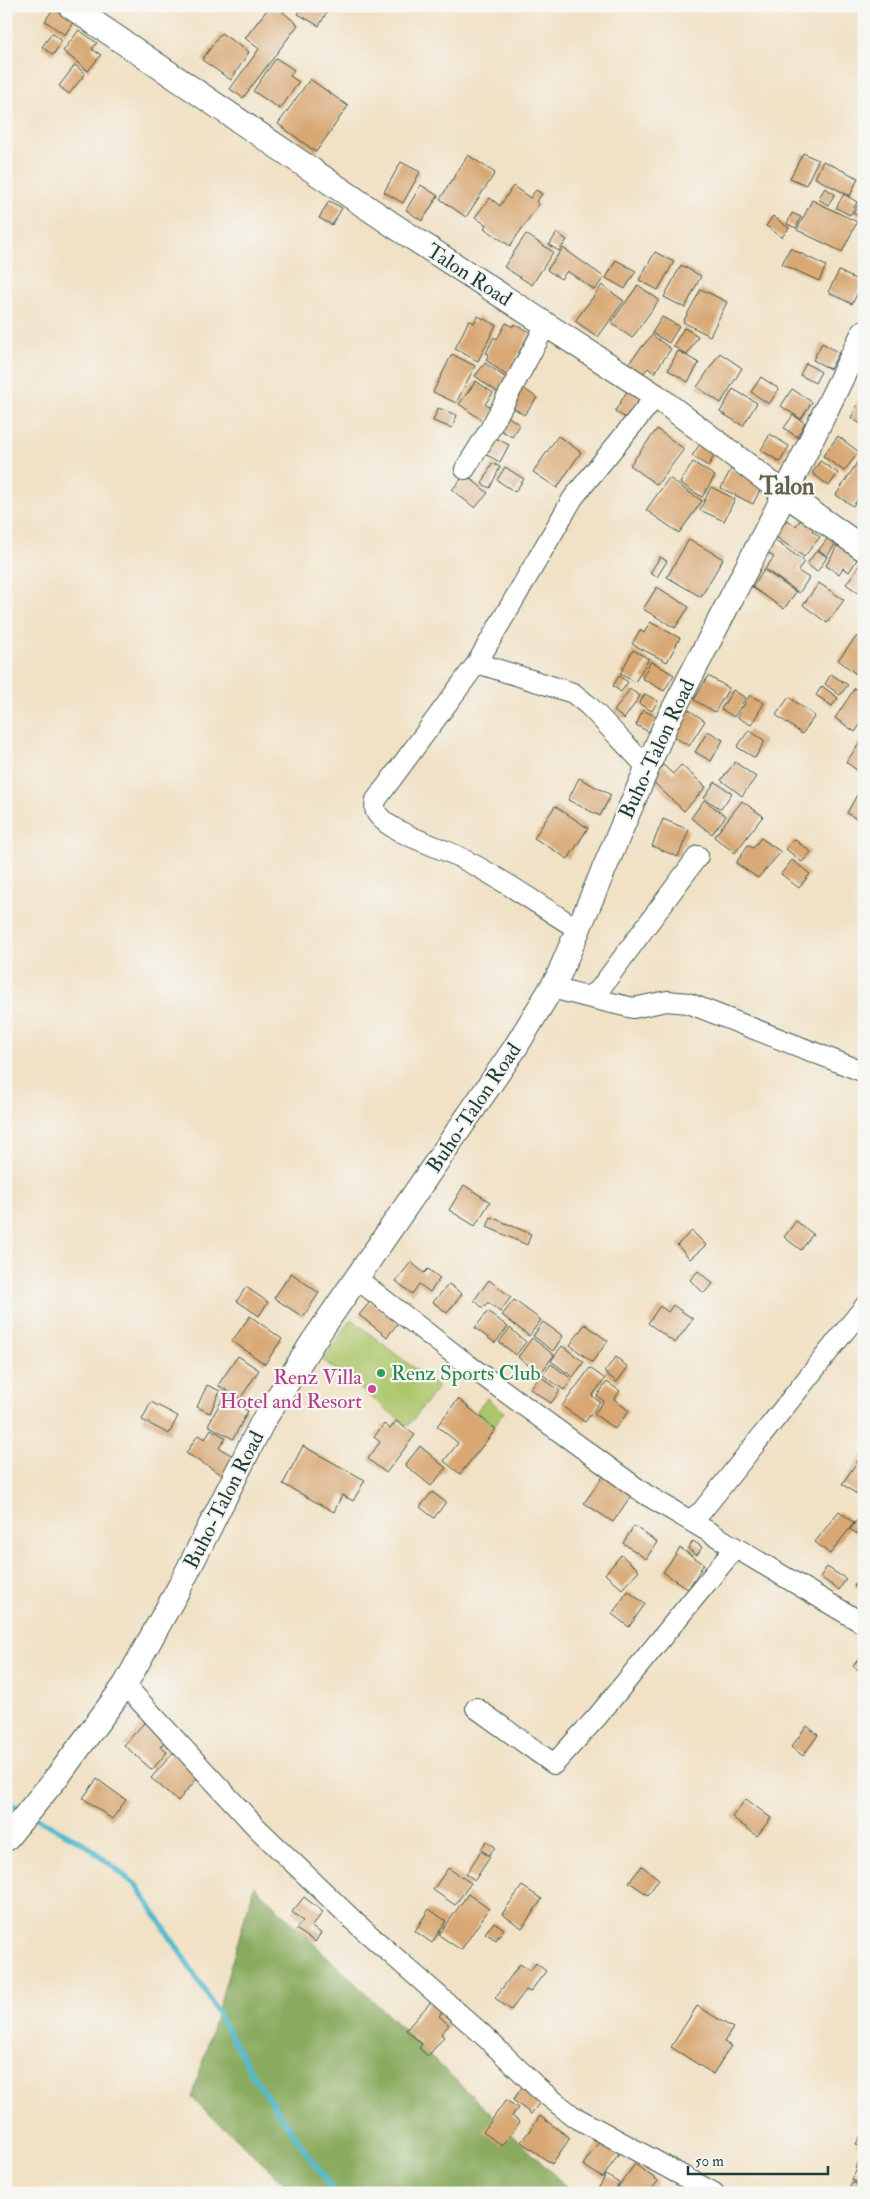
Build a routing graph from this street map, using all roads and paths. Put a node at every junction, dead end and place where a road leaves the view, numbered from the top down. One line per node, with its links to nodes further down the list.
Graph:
1 (70, 6): 2 (street, Talon Road)
2 (546, 325): 4 (street, Talon Road); 5 (street)
3 (864, 332): 6 (street, Buho-Talon Road)
4 (656, 396): 6 (street, Talon Road); 8 (street)
5 (465, 469)
6 (786, 494): 7 (street, Talon Road); 9 (street, Buho-Talon Road)
7 (864, 549)
8 (477, 663): 9 (street); 11 (street)
9 (647, 767): 11 (street, Buho-Talon Road)
10 (698, 856): 13 (street)
11 (578, 929): 12 (street, Buho-Talon Road)
12 (552, 988): 13 (street); 15 (street, Buho-Talon Road)
13 (587, 997): 14 (street)
14 (864, 1072)
15 (357, 1279): 17 (street); 20 (street, Buho-Talon Road)
16 (864, 1307): 17 (street)
17 (690, 1520): 18 (street)
18 (735, 1548): 19 (street); 21 (street)
19 (864, 1624)
20 (125, 1685): 22 (street, Buho-Talon Road); 23 (street)
21 (476, 1708)
22 (6, 1839)
23 (714, 2193)

